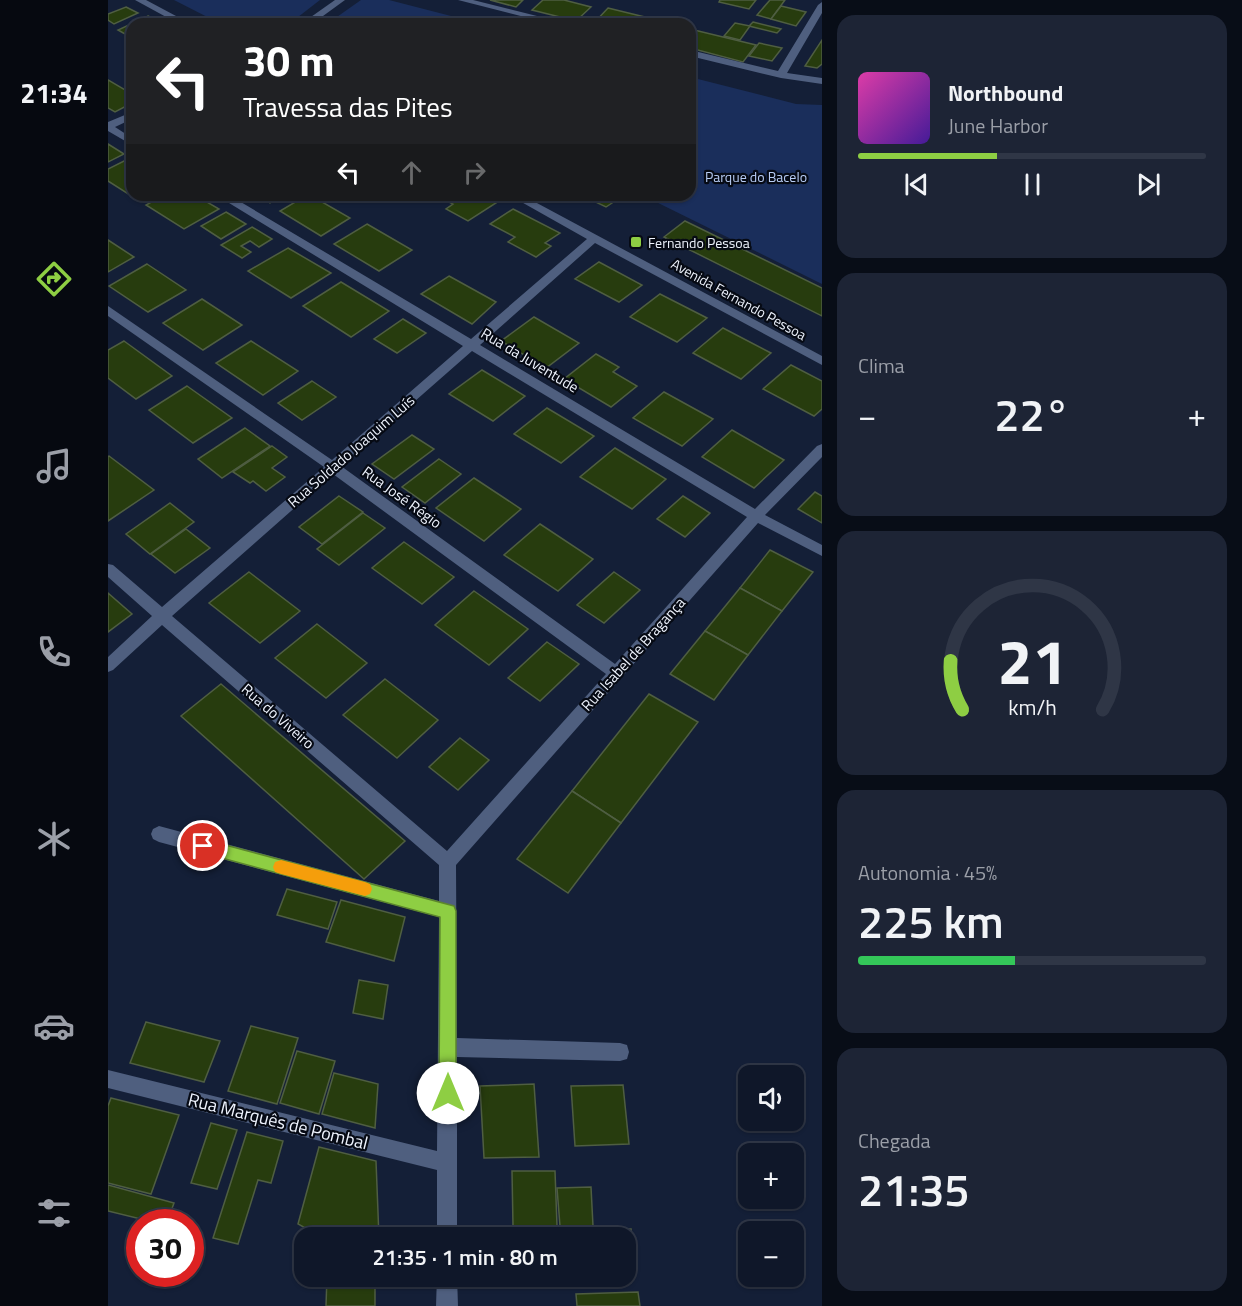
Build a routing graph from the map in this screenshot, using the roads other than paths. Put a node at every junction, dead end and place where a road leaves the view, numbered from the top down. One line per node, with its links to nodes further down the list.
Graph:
1 (139, 0): 6 (street)
2 (341, 0): 7 (street)
3 (462, 0): 8 (street)
4 (815, 0): 5 (street)
5 (822, 4): 10 (street)
6 (174, 18)
7 (315, 18)
8 (538, 18)
9 (696, 54): 10 (street)
10 (781, 75): 11 (street)
11 (822, 81)
12 (126, 118): 13 (street)
13 (108, 127): 14 (street)
14 (126, 138)
15 (231, 201): 19 (street, Rua da Juventude)
16 (526, 201): 17 (street, Avenida Fernando Pessoa)
17 (595, 237): 19 (street, Rua Soldado Joaquim Luís); 20 (street, Avenida Fernando Pessoa)
18 (108, 310): 22 (street, Rua José Régio)
19 (472, 345): 22 (street, Rua Soldado Joaquim Luís); 23 (street, Rua da Juventude)
20 (822, 361)
21 (822, 449): 23 (street, Rua Isabel de Bragança)
22 (333, 466): 26 (street, Rua Soldado Joaquim Luís); 28 (street, Rua José Régio)
23 (756, 516): 24 (street, Rua da Juventude); 28 (street, Rua Isabel de Bragança)
24 (822, 552)
25 (108, 569): 26 (street, Rua do Viveiro)
26 (162, 616): 27 (street, Rua Soldado Joaquim Luís); 30 (street, Rua do Viveiro)
27 (108, 666)
28 (615, 673): 30 (street, Rua Isabel de Bragança)
29 (159, 834): 31 (street)
30 (448, 862): 31 (street)
31 (448, 911): 32 (street)
32 (448, 1047): 33 (street); 35 (street)
33 (620, 1052)
34 (108, 1079): 35 (street, Rua Marquês de Pombal)
35 (447, 1163): 36 (street)
36 (447, 1227)
37 (447, 1287): 38 (street)
38 (447, 1306)

